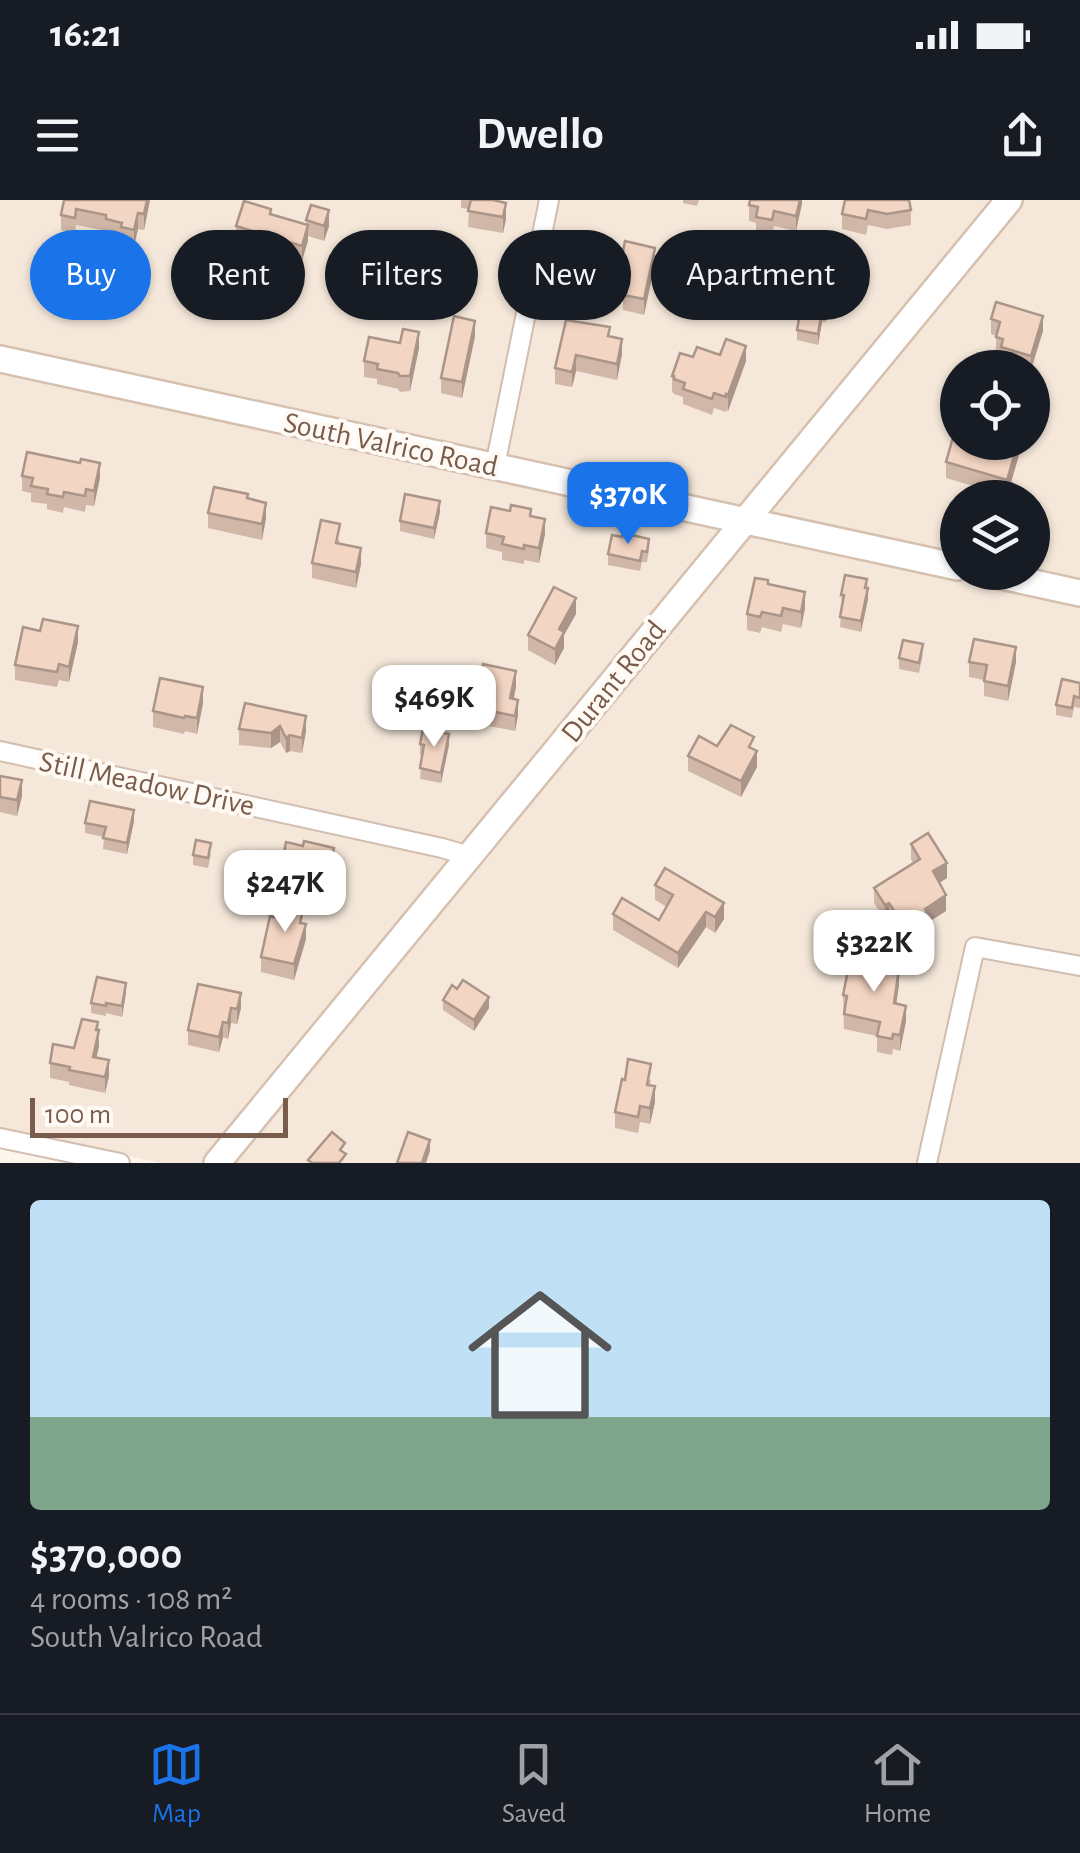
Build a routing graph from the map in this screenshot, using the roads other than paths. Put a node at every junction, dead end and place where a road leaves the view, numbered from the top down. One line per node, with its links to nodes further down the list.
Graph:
1 (550, 200): 4 (street)
2 (1009, 200): 5 (street, Durant Road)
3 (0, 359): 4 (street, South Valrico Road)
4 (495, 466): 5 (street, South Valrico Road)
5 (745, 521): 6 (street, South Valrico Road); 10 (street, Durant Road)
6 (940, 563)
7 (1050, 587): 8 (street)
8 (1080, 593)
9 (0, 751): 10 (street, Still Meadow Drive)
10 (469, 856): 14 (street, Durant Road)
11 (1080, 966): 15 (street)
12 (0, 1138): 13 (street)
13 (120, 1163)
14 (217, 1163)
15 (928, 1163)

